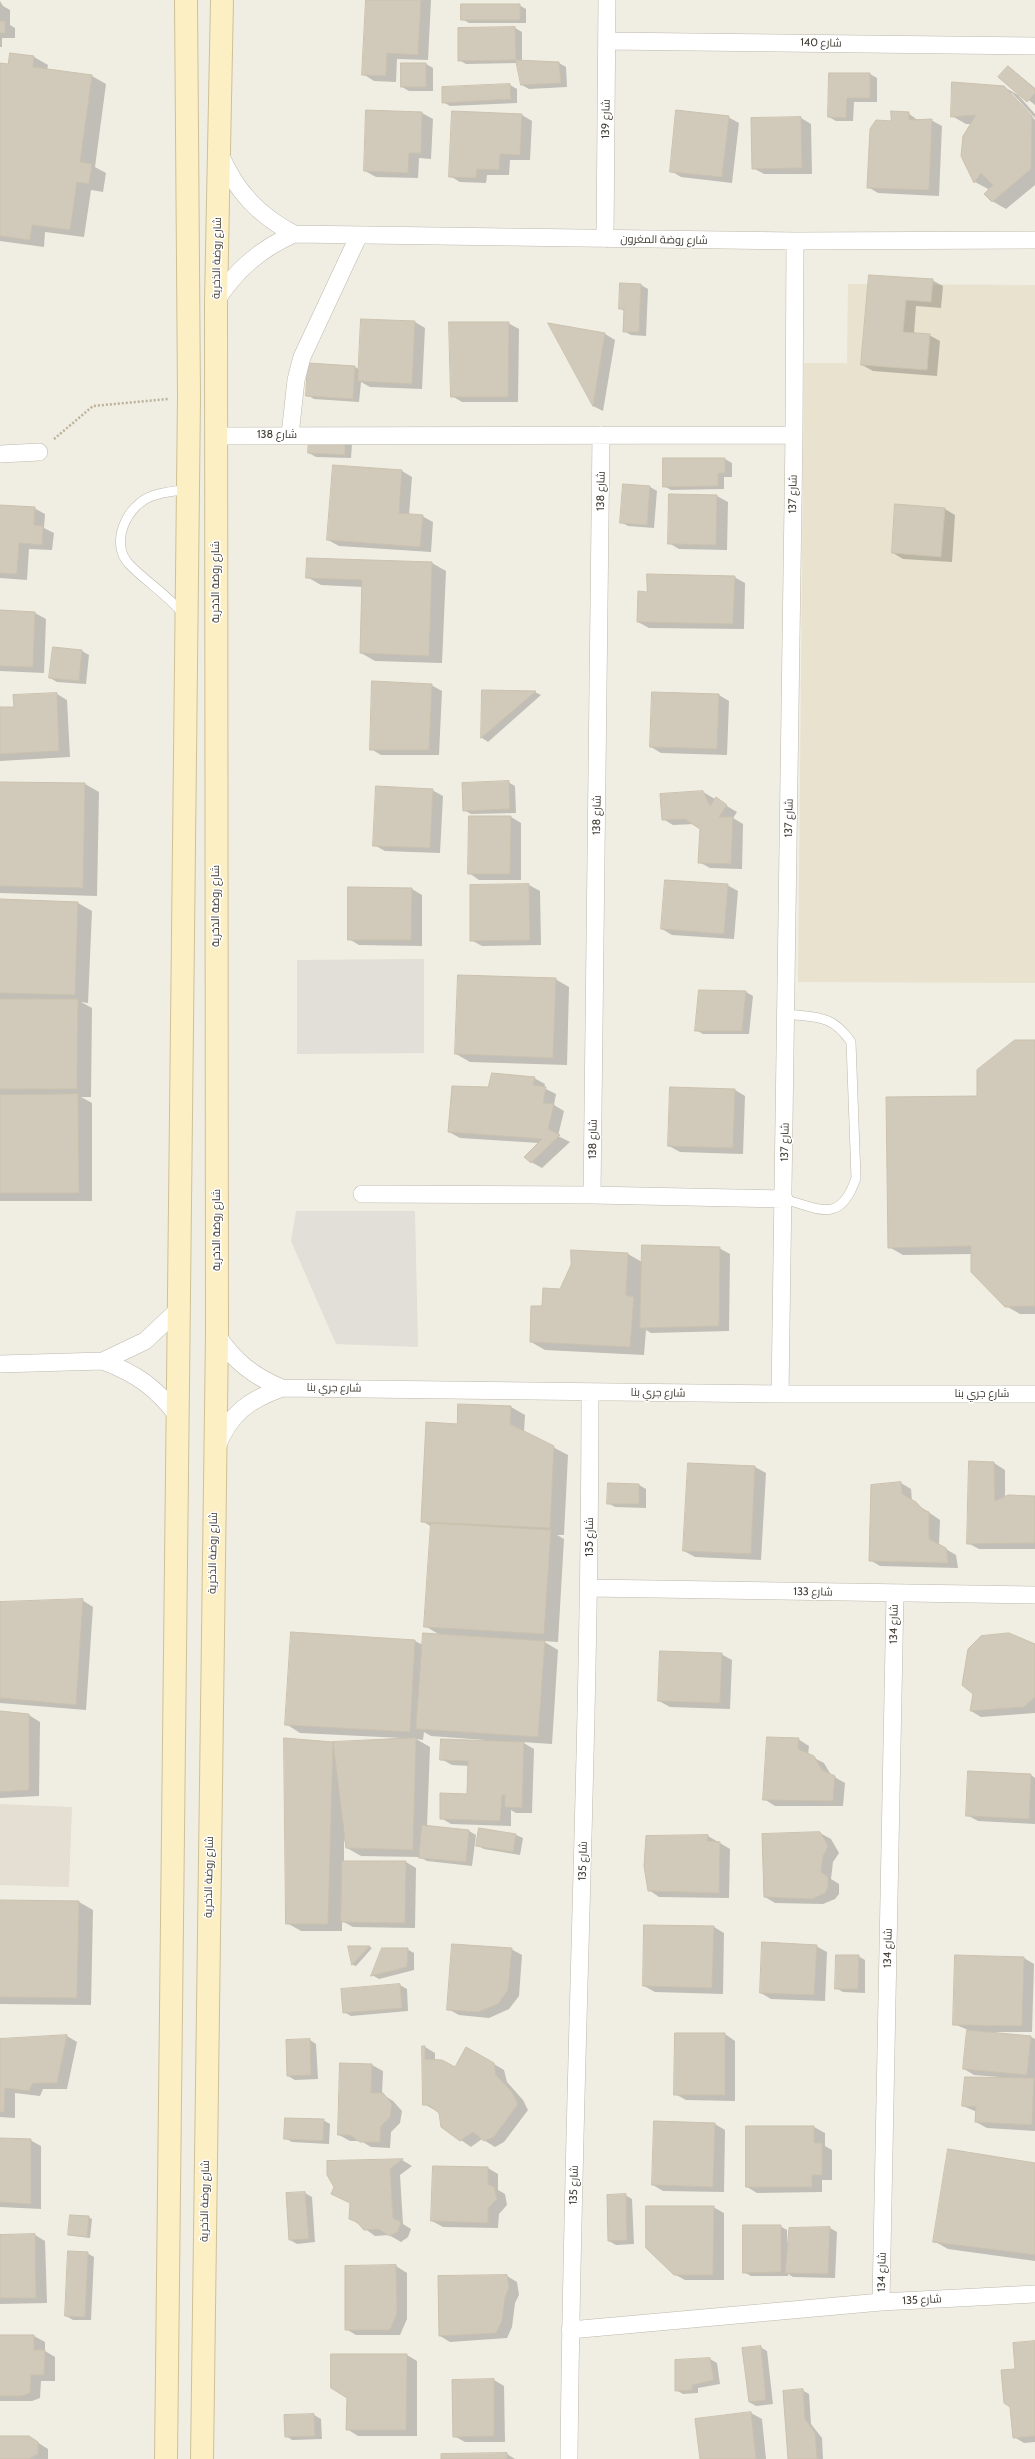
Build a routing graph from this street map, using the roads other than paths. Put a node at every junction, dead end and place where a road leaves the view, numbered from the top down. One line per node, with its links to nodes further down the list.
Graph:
1 (186, 0): 19 (street)
2 (222, 0): 6 (street, شارع روضة الذخرية)
3 (608, 0): 4 (street, شارع 139)
4 (607, 41): 5 (street, شارع 140); 9 (street, شارع 139)
5 (1035, 46)
6 (220, 152): 7 (street, شارع روضة المغرون); 12 (street, شارع روضة الذخرية)
7 (294, 234): 8 (street, شارع روضة المغرون); 12 (street, شارع روضة المغرون)
8 (359, 234): 9 (street, شارع روضة المغرون); 13 (street)
9 (605, 239): 11 (street, شارع روضة المغرون)
10 (1035, 240): 11 (street, شارع روضة المغرون)
11 (794, 241): 15 (street, شارع 137)
12 (216, 301): 16 (street, شارع روضة الذخرية)
13 (290, 435): 14 (street, شارع 138); 16 (street, شارع 138)
14 (602, 435): 15 (street, شارع 138); 23 (street, شارع 138)
15 (794, 435): 21 (street, شارع 137)
16 (216, 436): 26 (street, شارع روضة الذخرية)
17 (39, 452): 18 (street)
18 (0, 454)
19 (188, 489): 20 (street); 20 (lane)
20 (186, 618): 25 (street)
21 (786, 1014): 24 (street, شارع 137); 24 (lane)
22 (362, 1194): 23 (street)
23 (592, 1195): 24 (street)
24 (784, 1199): 31 (street, شارع 137)
25 (179, 1309): 27 (street); 33 (street)
26 (217, 1335): 29 (street, شارع جري بنا); 34 (street, شارع روضة الذخرية)
27 (103, 1361): 28 (street); 33 (street)
28 (0, 1364)
29 (282, 1388): 30 (street, شارع جري بنا); 34 (street, شارع جري بنا)
30 (590, 1392): 31 (street, شارع جري بنا); 35 (street, شارع 135)
31 (780, 1394): 32 (street, شارع جري بنا)
32 (1035, 1394)
33 (178, 1415): 41 (street)
34 (214, 1455): 42 (street, شارع روضة الذخرية)
35 (590, 1588): 36 (street, شارع 133); 40 (street, شارع 135)
36 (895, 1594): 37 (street, شارع 133); 39 (street, شارع 134)
37 (1035, 1596)
38 (1035, 2294): 39 (street, شارع 135)
39 (882, 2302): 40 (street, شارع 135)
40 (570, 2330): 43 (street, شارع 135)
41 (166, 2459)
42 (202, 2459)
43 (569, 2459)

